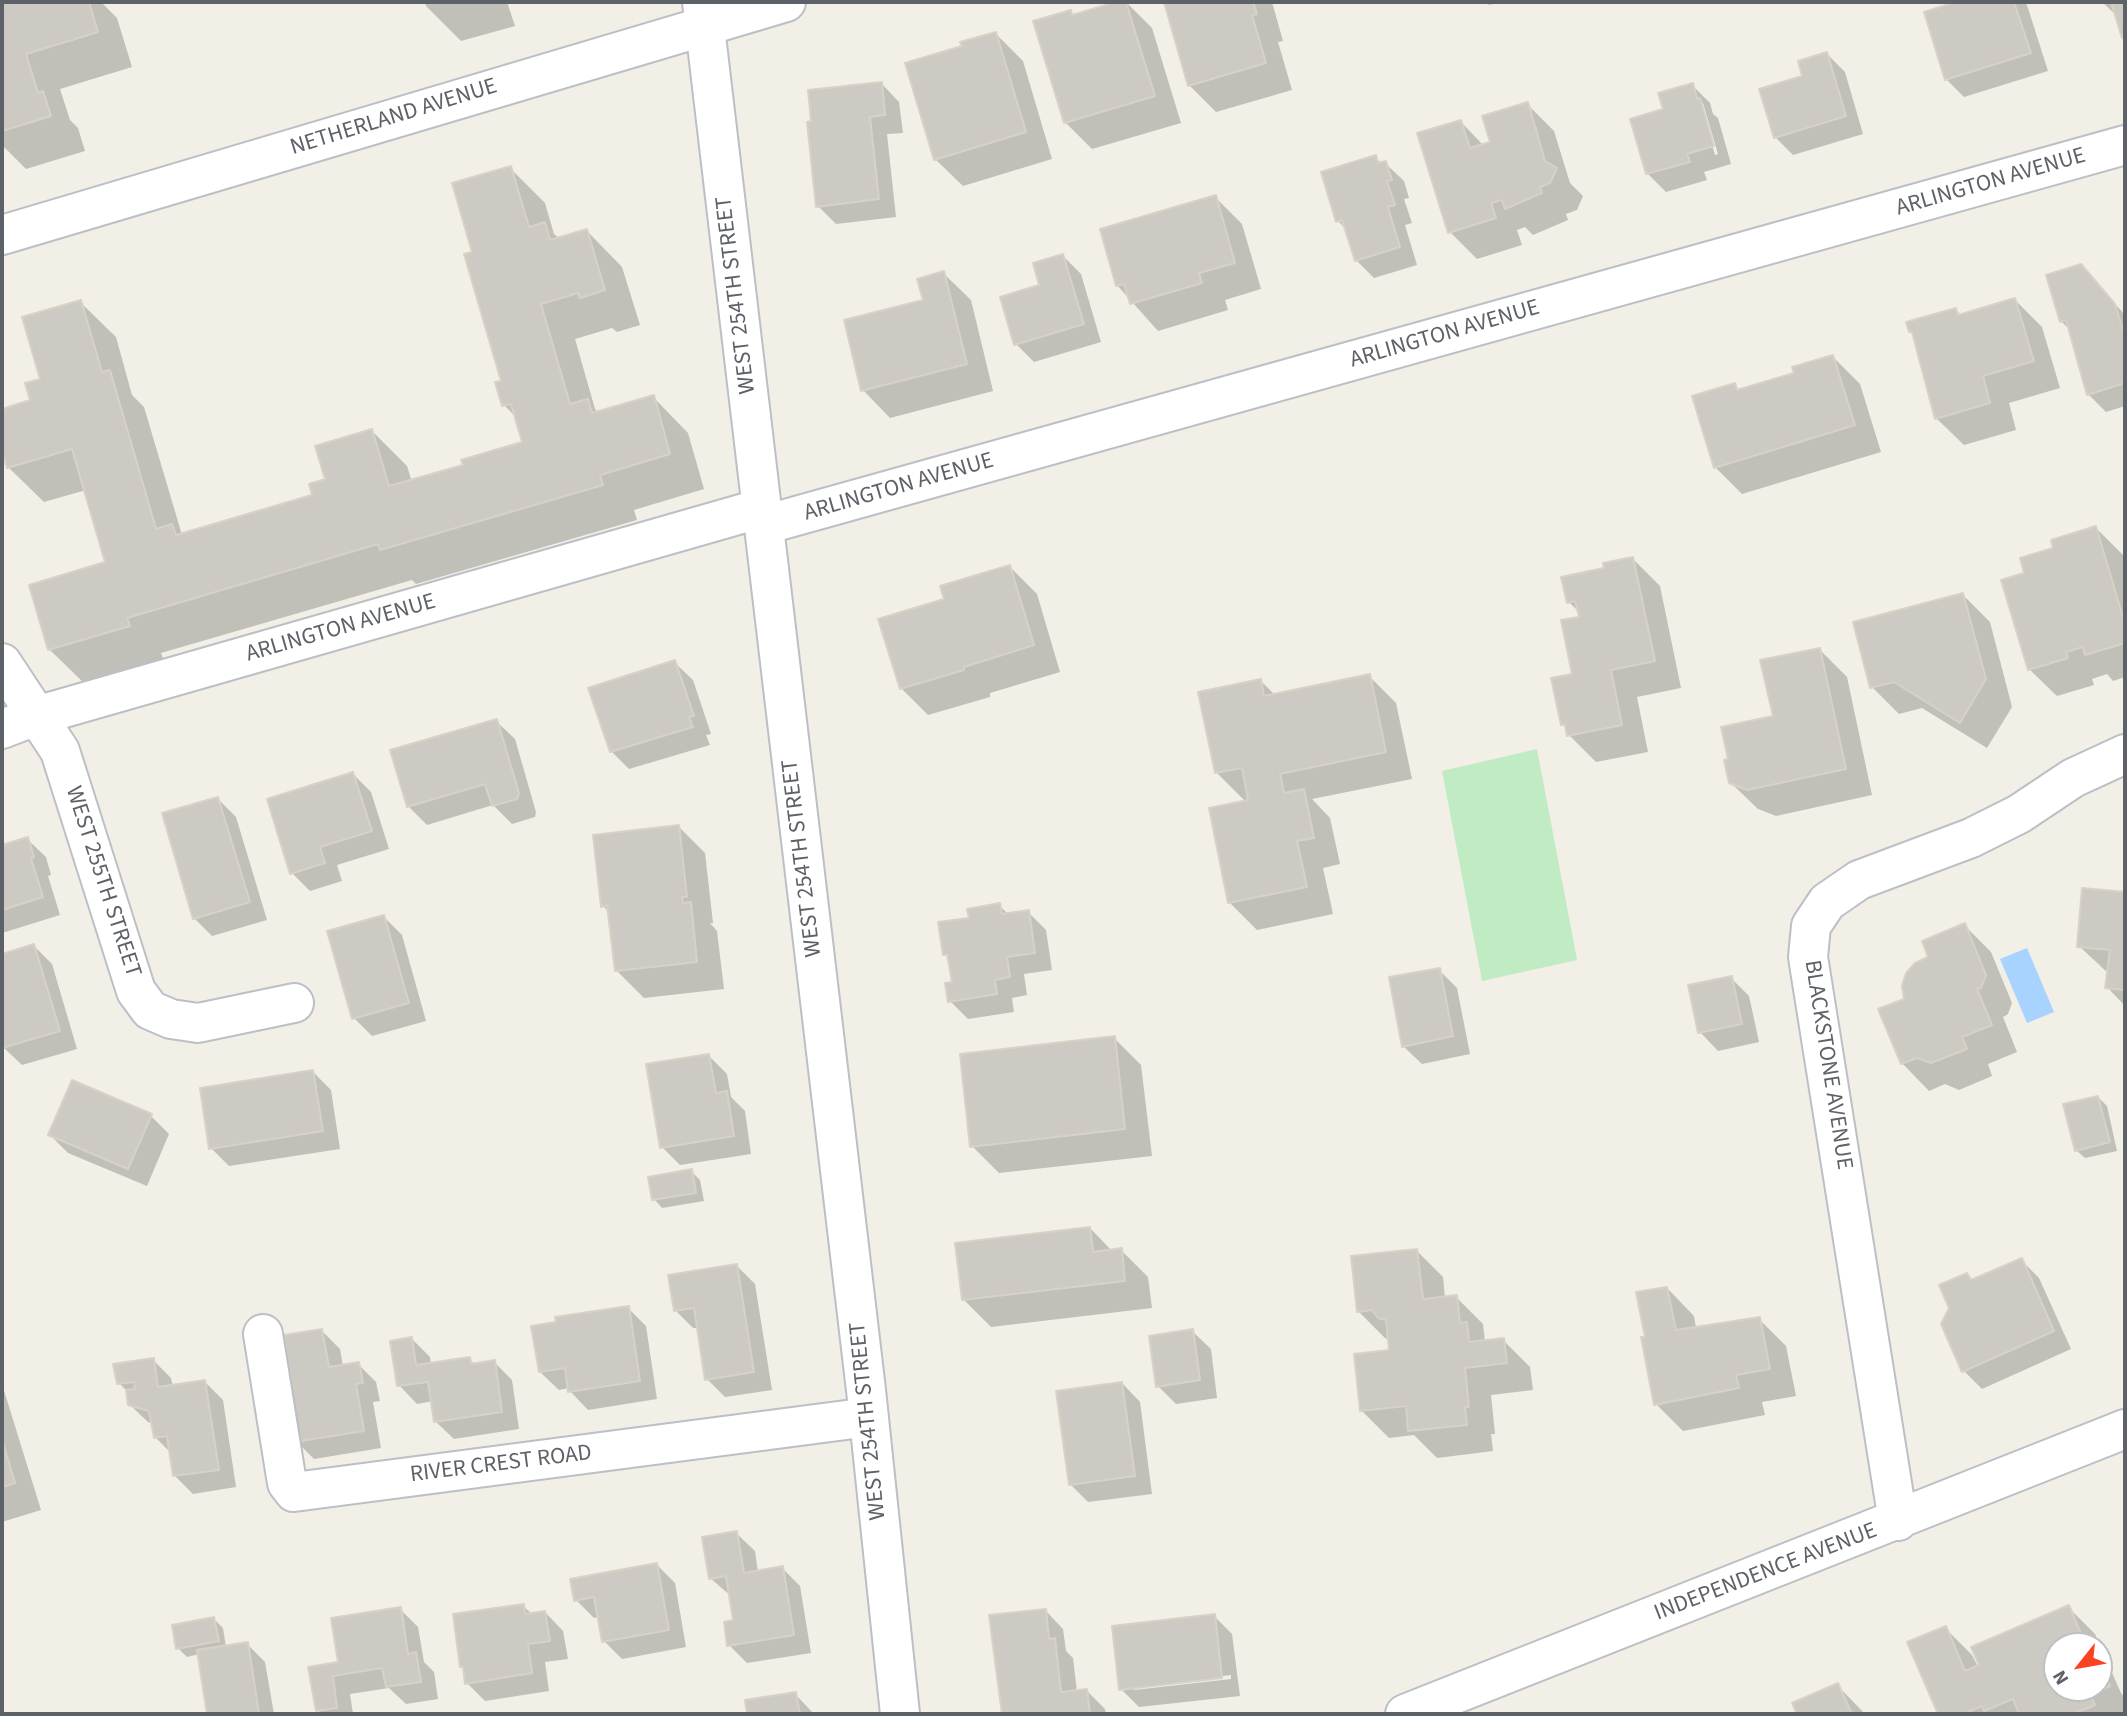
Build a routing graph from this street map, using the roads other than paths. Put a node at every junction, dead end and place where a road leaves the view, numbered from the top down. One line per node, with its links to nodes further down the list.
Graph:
1 (786, 2): 2 (street, NETHERLAND AVENUE)
2 (704, 14): 4 (street, NETHERLAND AVENUE); 5 (street, WEST 254TH STREET)
3 (2123, 153): 5 (street, ARLINGTON AVENUE)
4 (2, 235)
5 (763, 517): 7 (street, ARLINGTON AVENUE); 11 (street, WEST 254TH STREET)
6 (2, 663): 7 (street, WEST 255TH STREET)
7 (19, 722): 9 (street, WEST 255TH STREET)
8 (2125, 754): 13 (street, BLACKSTONE AVENUE)
9 (294, 1003)
10 (263, 1334): 11 (street, RIVER CREST ROAD)
11 (869, 1417): 14 (street, WEST 254TH STREET)
12 (2125, 1429): 13 (street, INDEPENDENCE AVENUE)
13 (1898, 1521): 15 (street, INDEPENDENCE AVENUE)
14 (900, 1714)
15 (1405, 1714)

